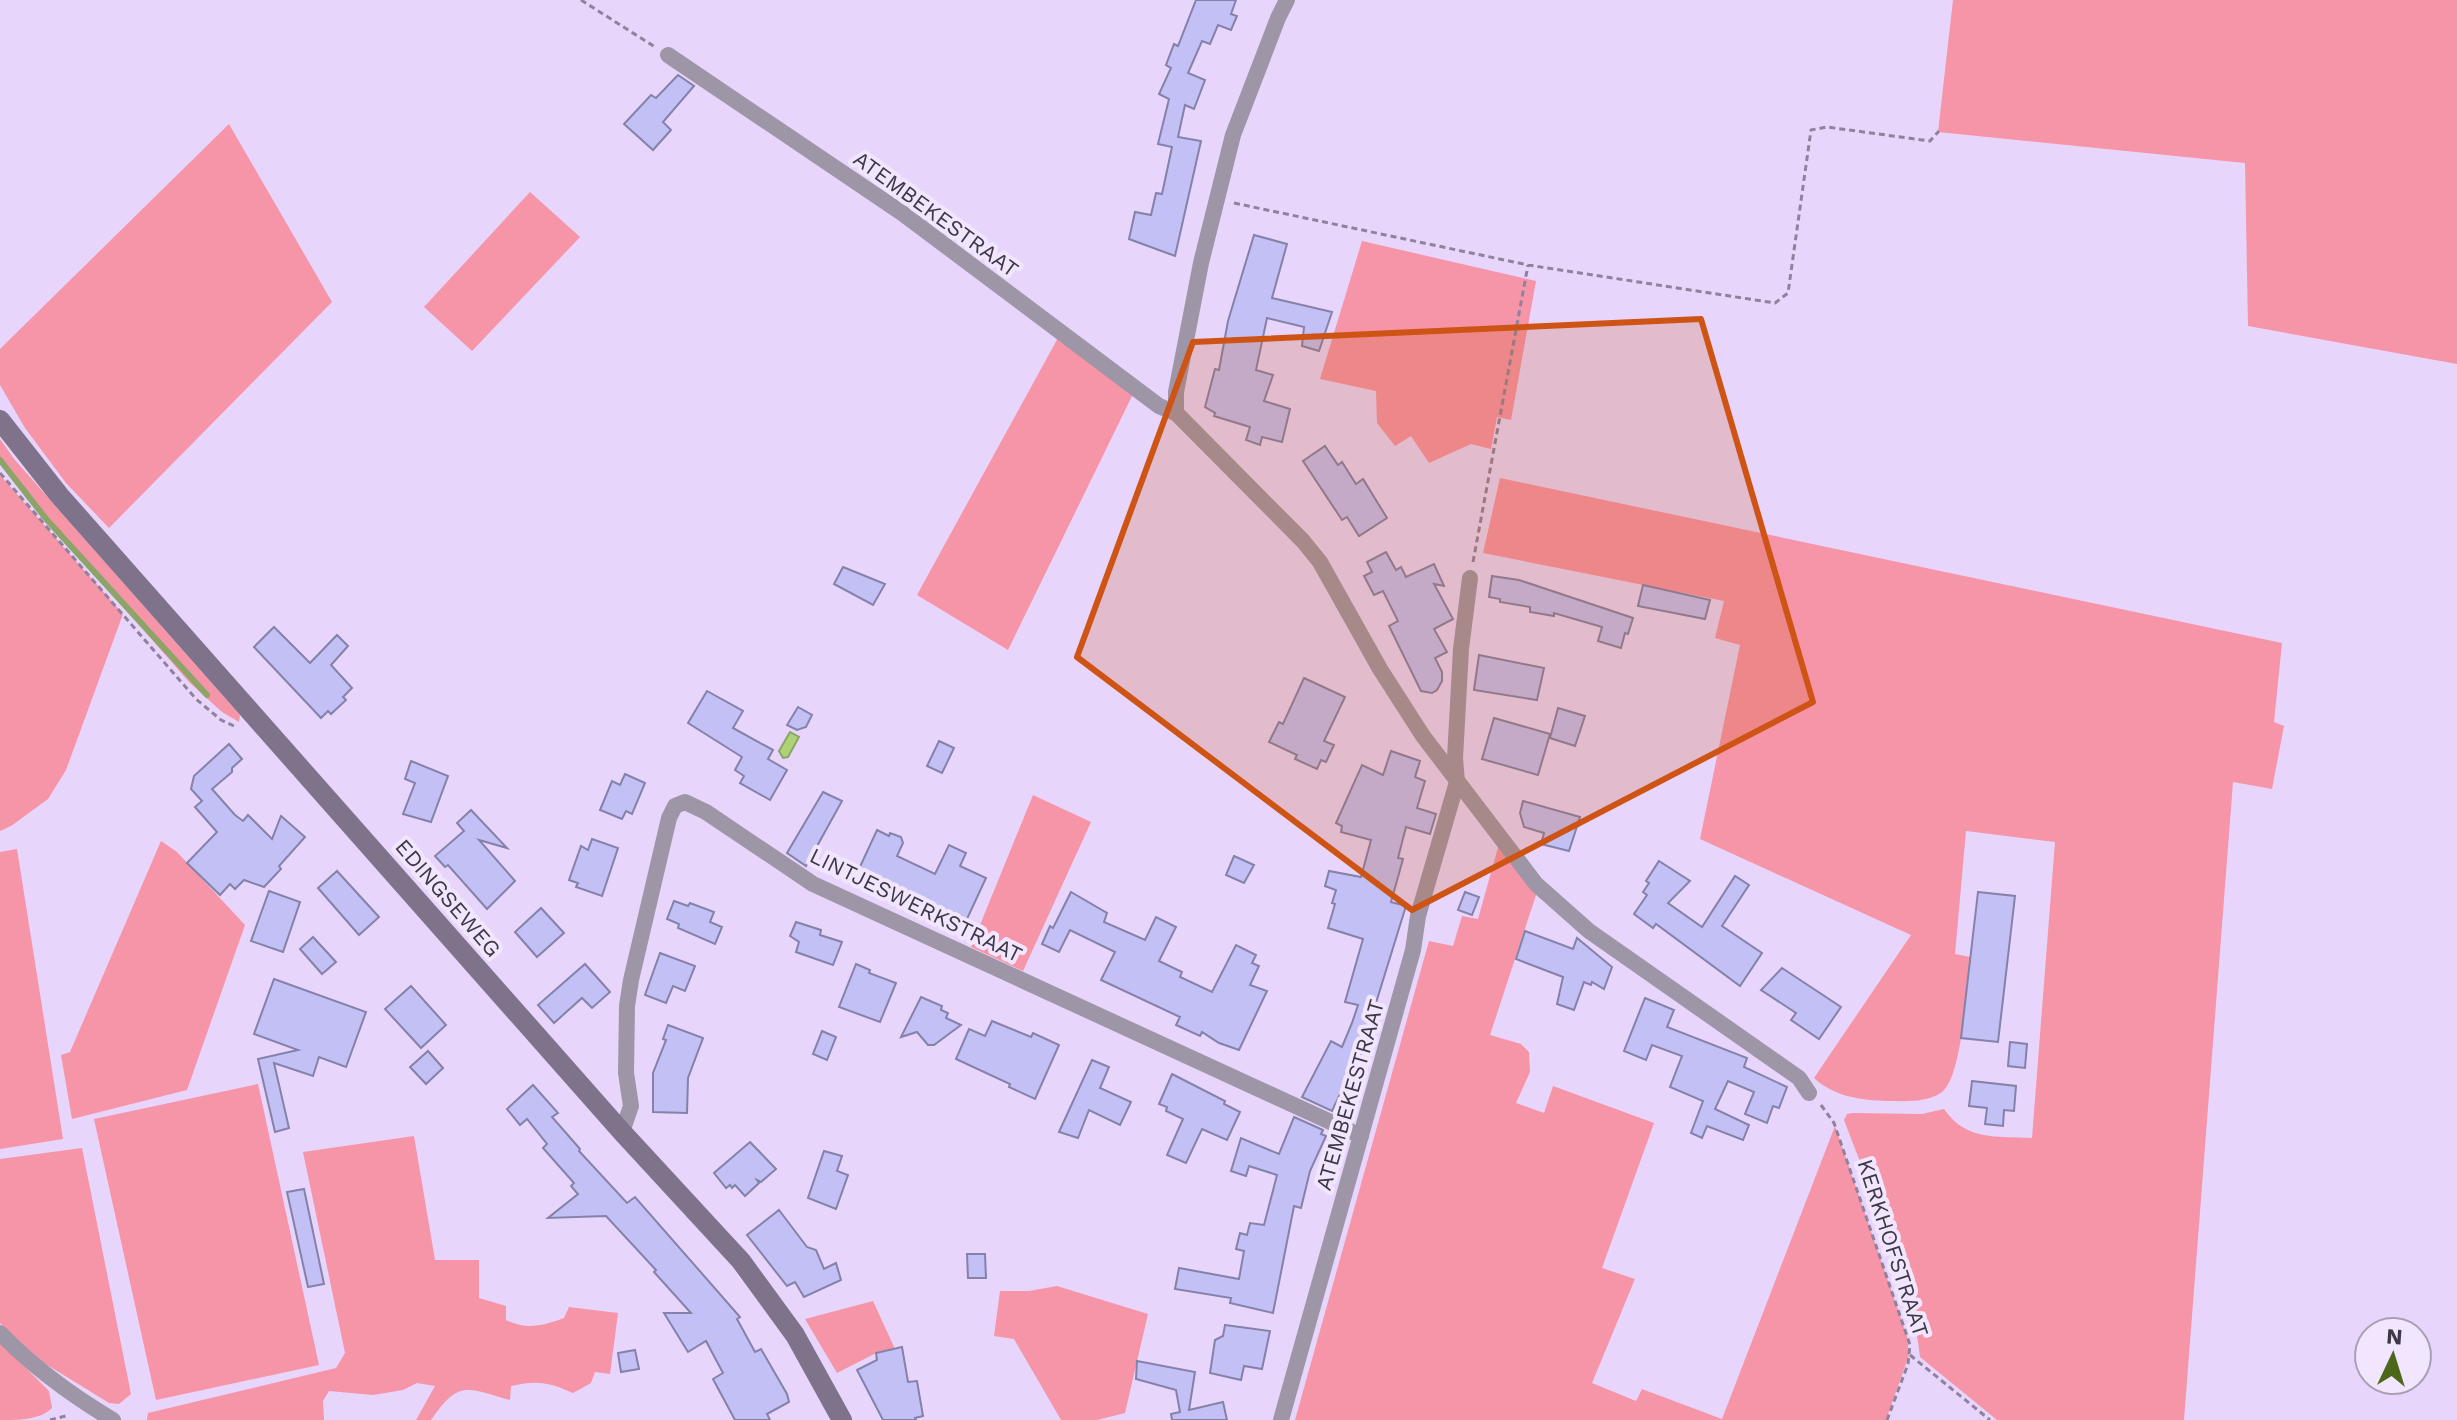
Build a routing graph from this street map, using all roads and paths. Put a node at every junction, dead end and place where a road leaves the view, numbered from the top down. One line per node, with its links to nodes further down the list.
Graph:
1 (581, 0): 3 (path)
2 (1287, 0): 5 (street)
3 (668, 55): 7 (street, ATEMBEKESTRAAT)
4 (1939, 131): 6 (path)
5 (1218, 200): 6 (path); 7 (street)
6 (1528, 265): 10 (path)
7 (1176, 413): 12 (street, ATEMBEKESTRAAT)
8 (0, 420): 11 (main road, EDINGSEWEG)
9 (0, 473): 11 (path)
10 (1470, 578): 12 (street, ATEMBEKESTRAAT)
11 (268, 732): 14 (main road, EDINGSEWEG)
12 (1457, 782): 13 (street, ATEMBEKESTRAAT); 15 (street, ATEMBEKESTRAAT)
13 (1809, 1093): 17 (path, KERKHOFSTRAAT)
14 (622, 1132): 15 (street, LINTJESWERKSTRAAT); 19 (main road, EDINGSEWEG)
15 (1361, 1136): 20 (street, ATEMBEKESTRAAT)
16 (0, 1333): 18 (street)
17 (1910, 1355): 21 (path, KERKHOFSTRAAT); 22 (path)
18 (113, 1420)
19 (842, 1420)
20 (1281, 1420)
21 (1887, 1420)
22 (1990, 1420)

